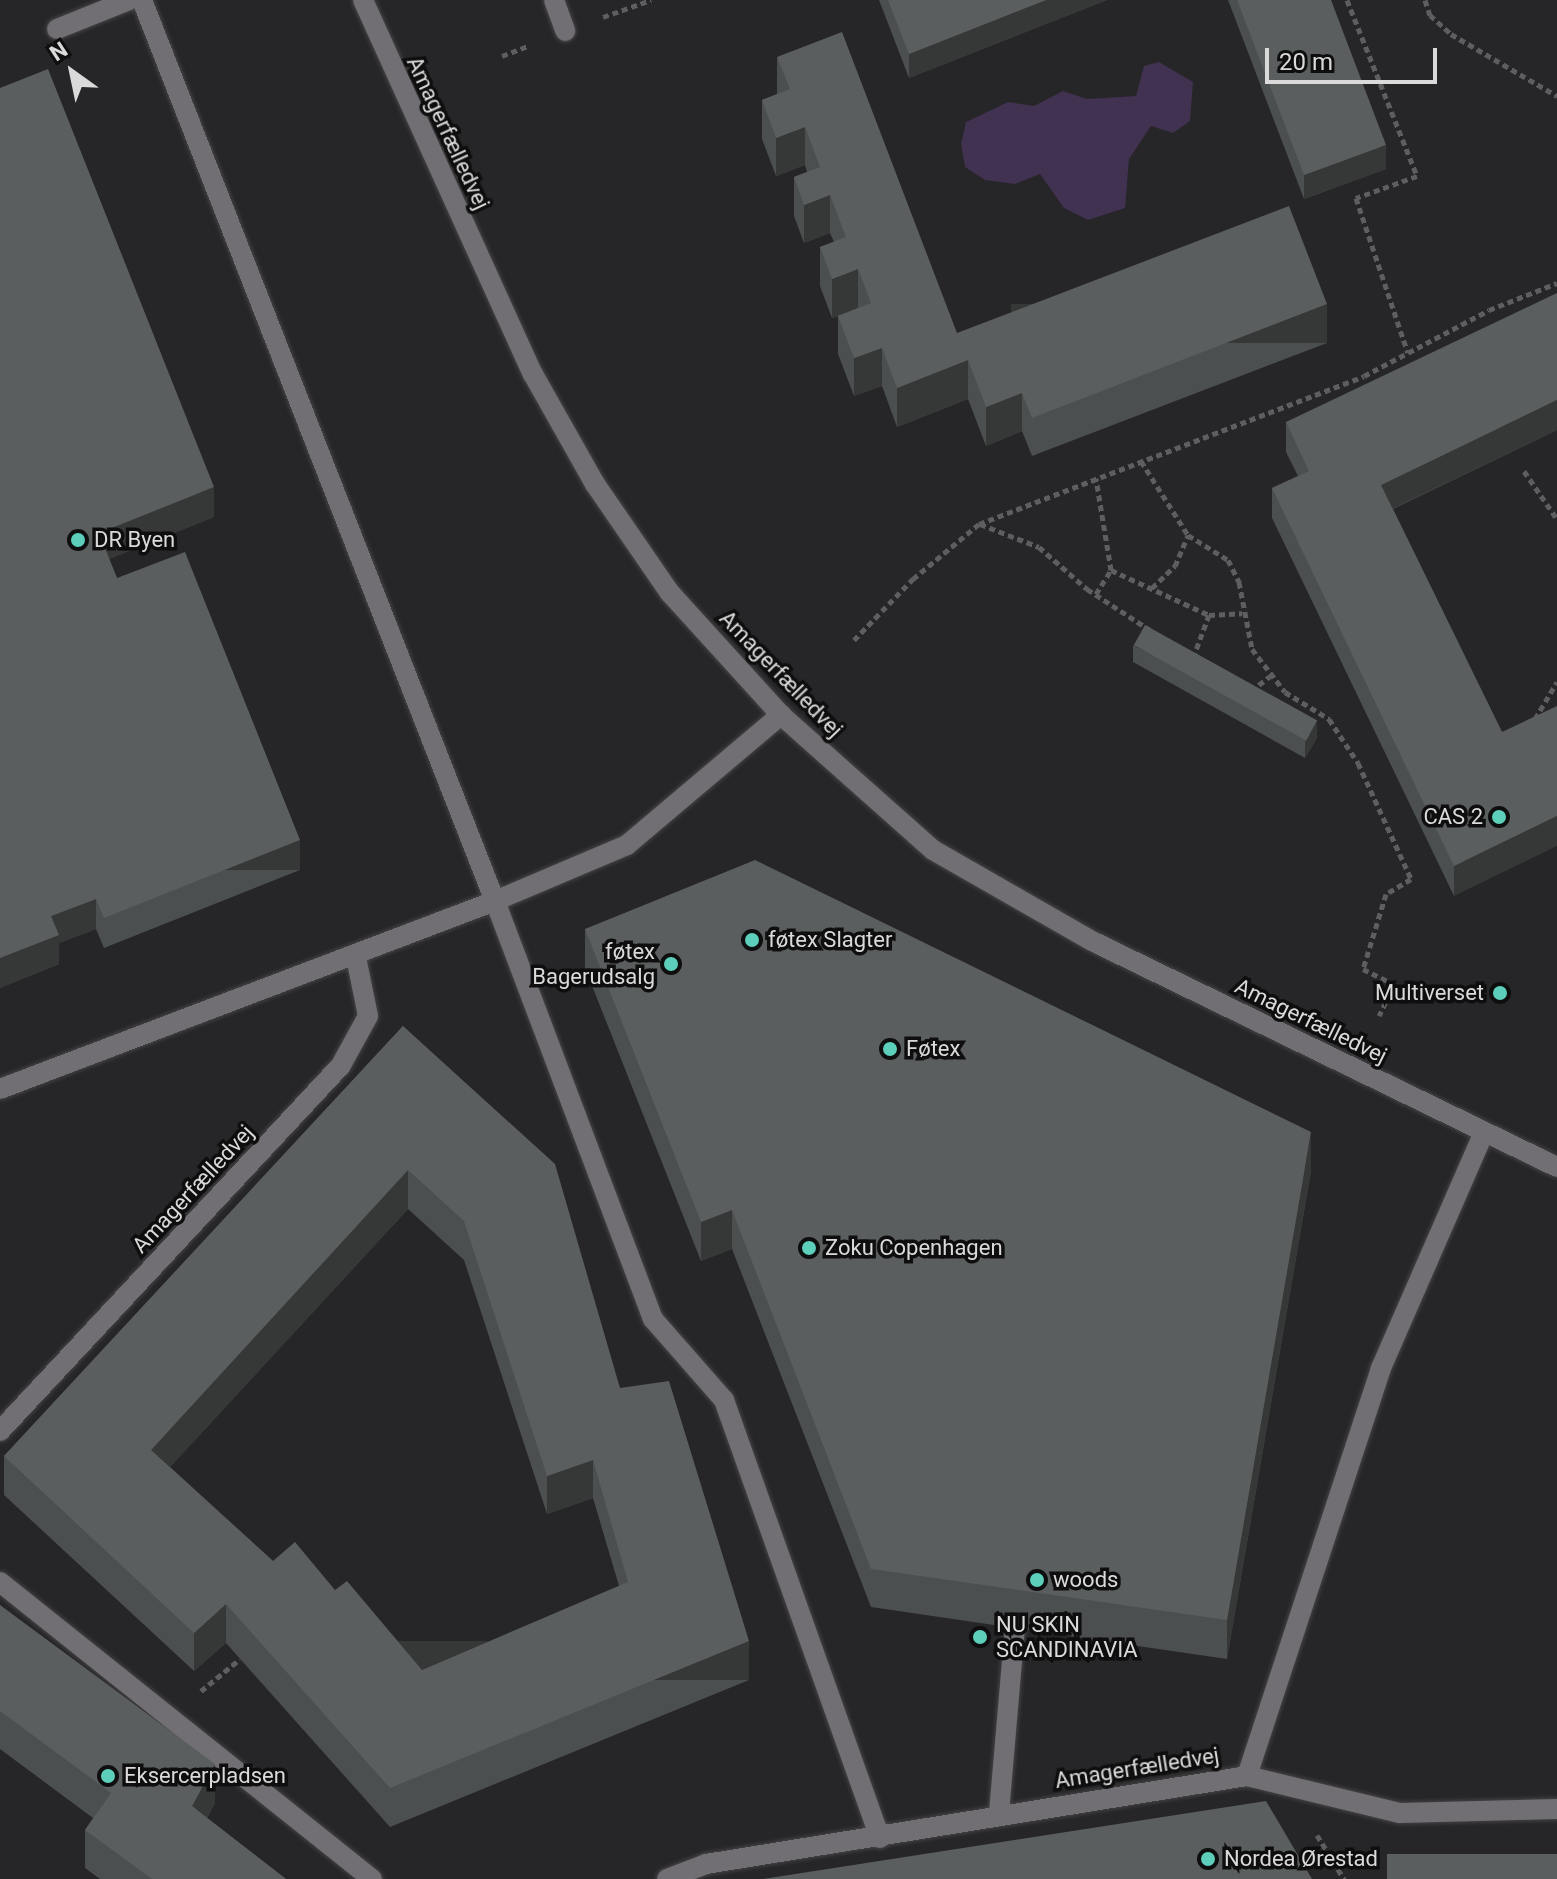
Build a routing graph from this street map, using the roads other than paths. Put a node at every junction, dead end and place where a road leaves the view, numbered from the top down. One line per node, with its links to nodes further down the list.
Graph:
1 (129, 0): 5 (street)
2 (142, 0): 8 (street)
3 (363, 0): 7 (street, Amagerfælledvej)
4 (554, 0): 6 (street)
5 (57, 29)
6 (565, 31)
7 (781, 715): 8 (street); 11 (street, Amagerfælledvej)
8 (495, 901): 9 (street); 19 (street)
9 (356, 957): 10 (street); 13 (street, Amagerfælledvej)
10 (0, 1089)
11 (1484, 1132): 12 (street, Amagerfælledvej); 16 (street, Amagerfælledvej)
12 (1557, 1167)
13 (0, 1431)
14 (0, 1582): 20 (street)
15 (1015, 1628): 18 (street)
16 (1247, 1776): 17 (street); 18 (street, Amagerfælledvej)
17 (1557, 1809)
18 (999, 1813): 19 (street, Amagerfælledvej)
19 (880, 1838): 21 (street, Amagerfælledvej)
20 (372, 1879)
21 (667, 1879)

